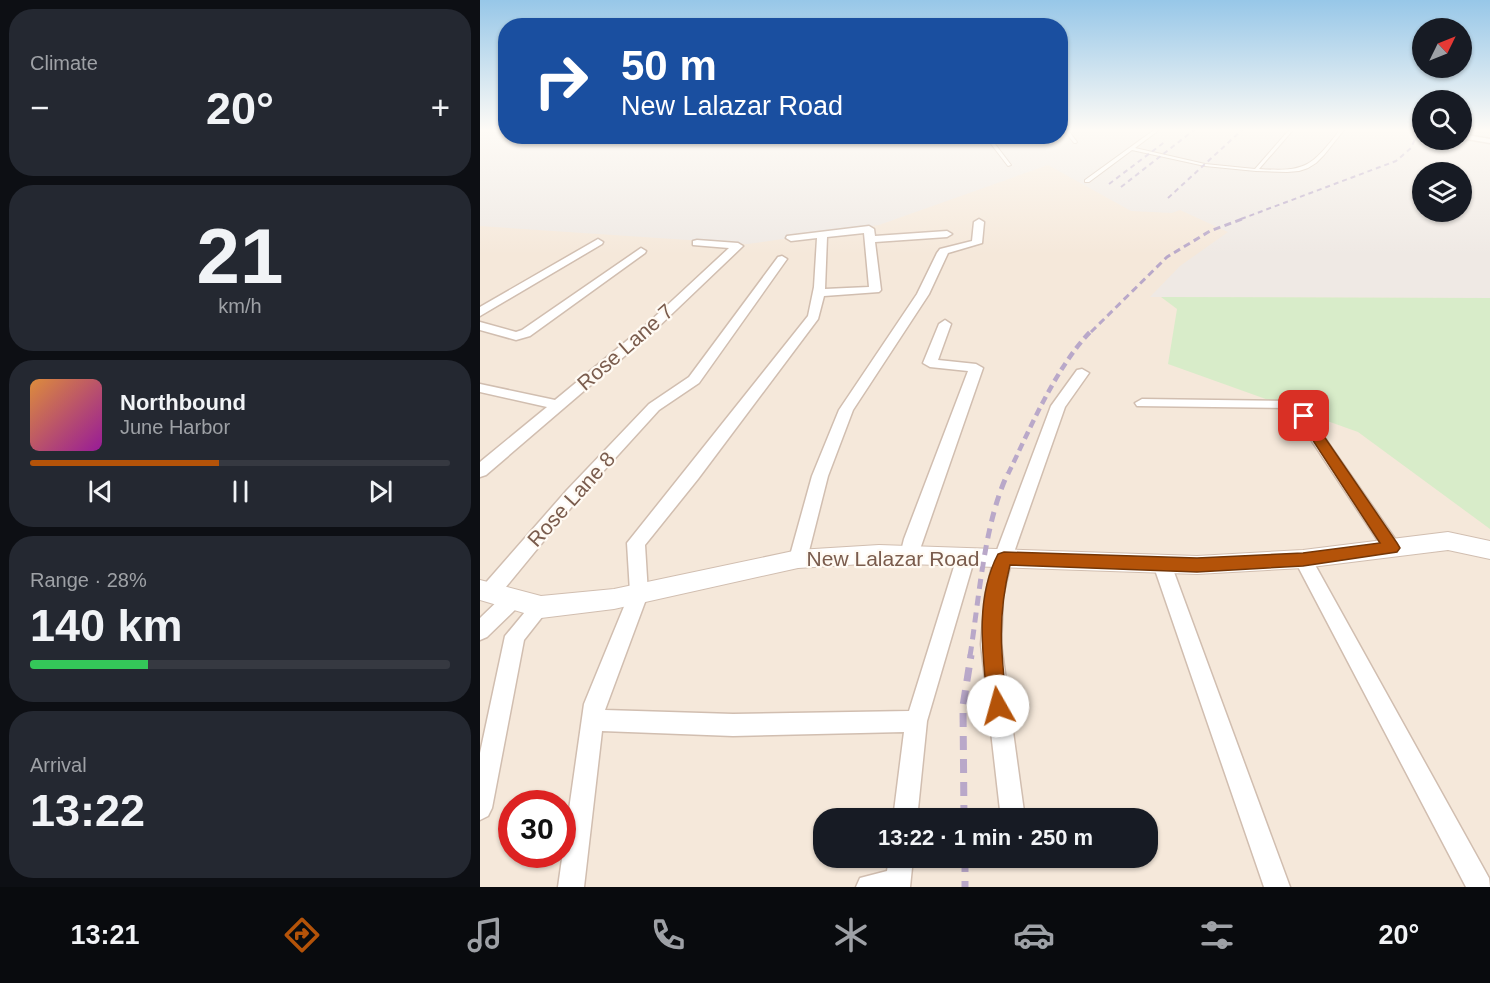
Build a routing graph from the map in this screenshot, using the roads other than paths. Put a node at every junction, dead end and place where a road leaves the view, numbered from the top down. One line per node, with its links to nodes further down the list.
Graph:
1 (1101, 171): 2 (lane)
2 (1087, 181)
3 (979, 222): 26 (street)
4 (947, 234): 7 (street)
5 (822, 235): 6 (street); 7 (street); 12 (street)
6 (791, 238)
7 (870, 238): 12 (street)
8 (598, 242): 13 (street)
9 (697, 243): 19 (street, Rose Lane 7)
10 (641, 251): 15 (street)
11 (782, 259): 29 (street, Rose Lane 8)
12 (819, 293): 30 (street)
13 (480, 312)
14 (945, 324): 23 (street)
15 (480, 326)
16 (1082, 373): 25 (street)
17 (480, 388): 19 (street)
18 (1143, 403): 21 (street)
19 (558, 405): 20 (street, Rose Lane 7)
20 (480, 471)
21 (1392, 548): 22 (street, New Lalazar Road); 27 (street, New Lalazar Road)
22 (1490, 550)
23 (909, 555): 24 (street, New Lalazar Road); 26 (street, New Lalazar Road)
24 (966, 557): 25 (street, New Lalazar Road); 35 (street)
25 (1004, 558): 28 (street, New Lalazar Road); 38 (street)
26 (798, 559): 30 (street, New Lalazar Road)
27 (1303, 559): 28 (street, New Lalazar Road); 43 (street)
28 (1162, 564): 42 (street)
29 (484, 591): 31 (street, New Lalazar Road)
30 (639, 594): 32 (street, New Lalazar Road); 34 (street)
31 (513, 599): 32 (street, New Lalazar Road); 33 (street)
32 (541, 607): 36 (street)
33 (480, 631)
34 (593, 720): 35 (street); 40 (street)
35 (916, 721): 37 (street)
36 (480, 808)
37 (906, 808)
38 (1012, 808)
39 (898, 876): 41 (street)
40 (571, 887)
41 (869, 887)
42 (1277, 887)
43 (1480, 887)

